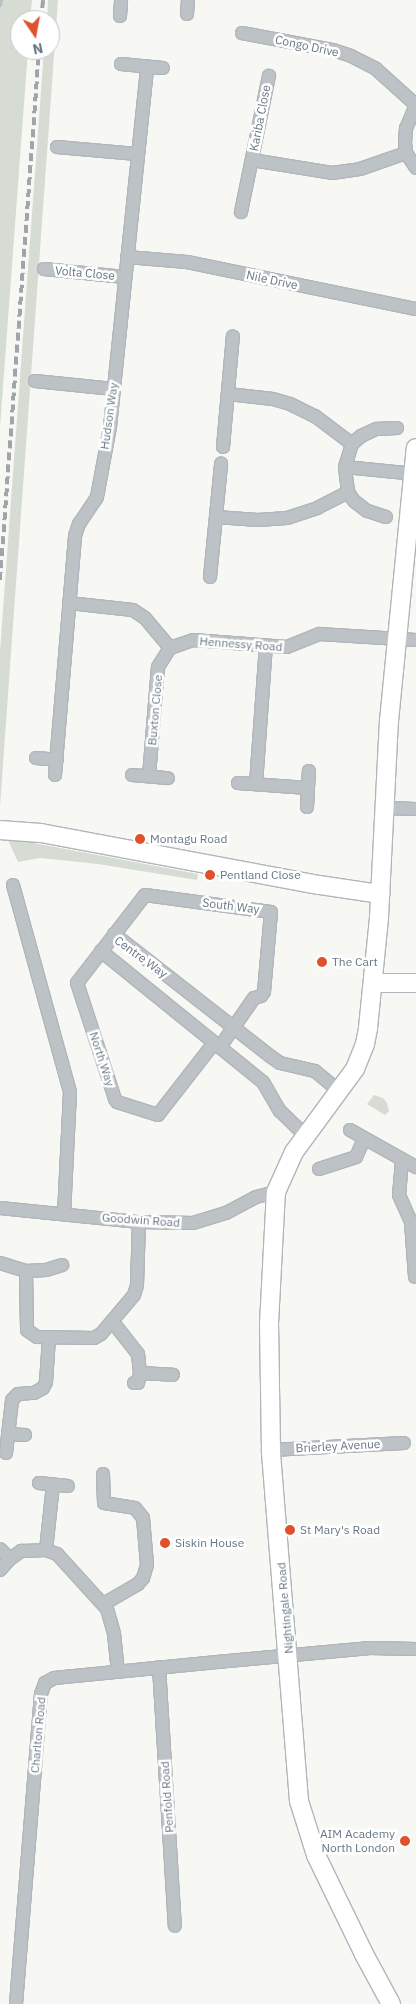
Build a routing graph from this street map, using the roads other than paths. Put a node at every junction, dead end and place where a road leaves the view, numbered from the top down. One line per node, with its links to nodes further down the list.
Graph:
1 (121, 0): 4 (street)
2 (188, 0): 3 (street)
3 (187, 14)
4 (120, 16)
5 (242, 33): 10 (street, Congo Drive)
6 (121, 64): 7 (street)
7 (147, 66): 8 (street); 14 (street, Hudson Way)
8 (163, 68)
9 (269, 76): 15 (street, Kariba Close)
10 (416, 105): 11 (street)
11 (411, 129): 13 (street)
12 (57, 147): 14 (street)
13 (406, 153): 15 (street, Kariba Close); 16 (street)
14 (137, 154): 18 (street, Hudson Way)
15 (252, 160): 17 (street, Kariba Close)
16 (416, 168)
17 (241, 212)
18 (127, 257): 20 (street, Hudson Way); 21 (street, Nile Drive)
19 (44, 269): 20 (street, Volta Close)
20 (125, 277): 24 (street, Hudson Way)
21 (416, 309)
22 (233, 336): 25 (street)
23 (35, 381): 24 (street)
24 (114, 389): 37 (street, Hudson Way)
25 (228, 394): 27 (street); 28 (street)
26 (397, 428): 27 (street)
27 (352, 444): 31 (street)
28 (222, 447)
29 (416, 448): 32 (main road)
30 (221, 464): 34 (street)
31 (345, 468): 32 (street); 33 (street)
32 (415, 474): 38 (main road)
33 (348, 492): 34 (street); 35 (street)
34 (216, 517): 36 (street)
35 (386, 517)
36 (210, 577)
37 (69, 603): 41 (street); 43 (street, Hudson Way)
38 (398, 639): 39 (street, Hennessy Road); 40 (street, Hennessy Road); 53 (main road)
39 (416, 640)
40 (266, 646): 41 (street, Hennessy Road); 50 (street)
41 (170, 648): 47 (street, Buxton Close)
42 (36, 758): 43 (street)
43 (57, 760): 45 (street, Hudson Way)
44 (309, 771): 51 (street)
45 (55, 775)
46 (132, 775): 47 (street)
47 (149, 776): 48 (street)
48 (168, 778)
49 (238, 783): 50 (street)
50 (256, 784): 51 (street)
51 (308, 788): 52 (street)
52 (307, 807)
53 (385, 808): 54 (street); 57 (main road)
54 (416, 809)
55 (19, 831): 57 (main road)
56 (13, 885): 73 (street)
57 (380, 894): 60 (main road)
58 (114, 934): 59 (street, Centre Way); 62 (street, Centre Way); 62 (street, South Way)
59 (101, 951): 63 (street, Centre Way); 63 (street, North Way)
60 (374, 983): 61 (main road); 64 (main road)
61 (416, 984)
62 (234, 1026): 63 (street); 64 (street, Centre Way)
63 (217, 1045): 66 (street, Centre Way)
64 (339, 1091): 66 (main road)
65 (350, 1130): 67 (street)
66 (305, 1135): 71 (main road)
67 (364, 1139): 68 (street); 70 (street)
68 (402, 1160): 69 (street); 78 (street)
69 (416, 1167)
70 (319, 1169)
71 (276, 1192): 74 (street, Goodwin Road); 85 (main road, Nightingale Road)
72 (0, 1208): 73 (street, Goodwin Road)
73 (64, 1213): 74 (street, Goodwin Road)
74 (139, 1222): 79 (street)
75 (0, 1263): 77 (street)
76 (62, 1265): 77 (street)
77 (26, 1271): 80 (street)
78 (415, 1277)
79 (112, 1321): 80 (street); 81 (street)
80 (49, 1338): 82 (street)
81 (173, 1375)
82 (8, 1434): 83 (street); 86 (street)
83 (25, 1434)
84 (404, 1443): 85 (street, Brierley Avenue)
85 (271, 1450): 97 (main road, Nightingale Road)
86 (6, 1453)
87 (103, 1474): 95 (street)
88 (39, 1483): 89 (street)
89 (53, 1484): 90 (street); 92 (street)
90 (68, 1486)
91 (0, 1549): 93 (street)
92 (46, 1550): 93 (street); 95 (street)
93 (10, 1559): 94 (street)
94 (0, 1570)
95 (104, 1604): 99 (street)
96 (416, 1649): 97 (street)
97 (289, 1655): 98 (street, Charlton Road); 102 (main road, Nightingale Road)
98 (159, 1667): 99 (street, Charlton Road); 100 (street, Penfold Road)
99 (118, 1671): 101 (street, Charlton Road)
100 (175, 1926)
101 (16, 2004)
102 (391, 2004)

